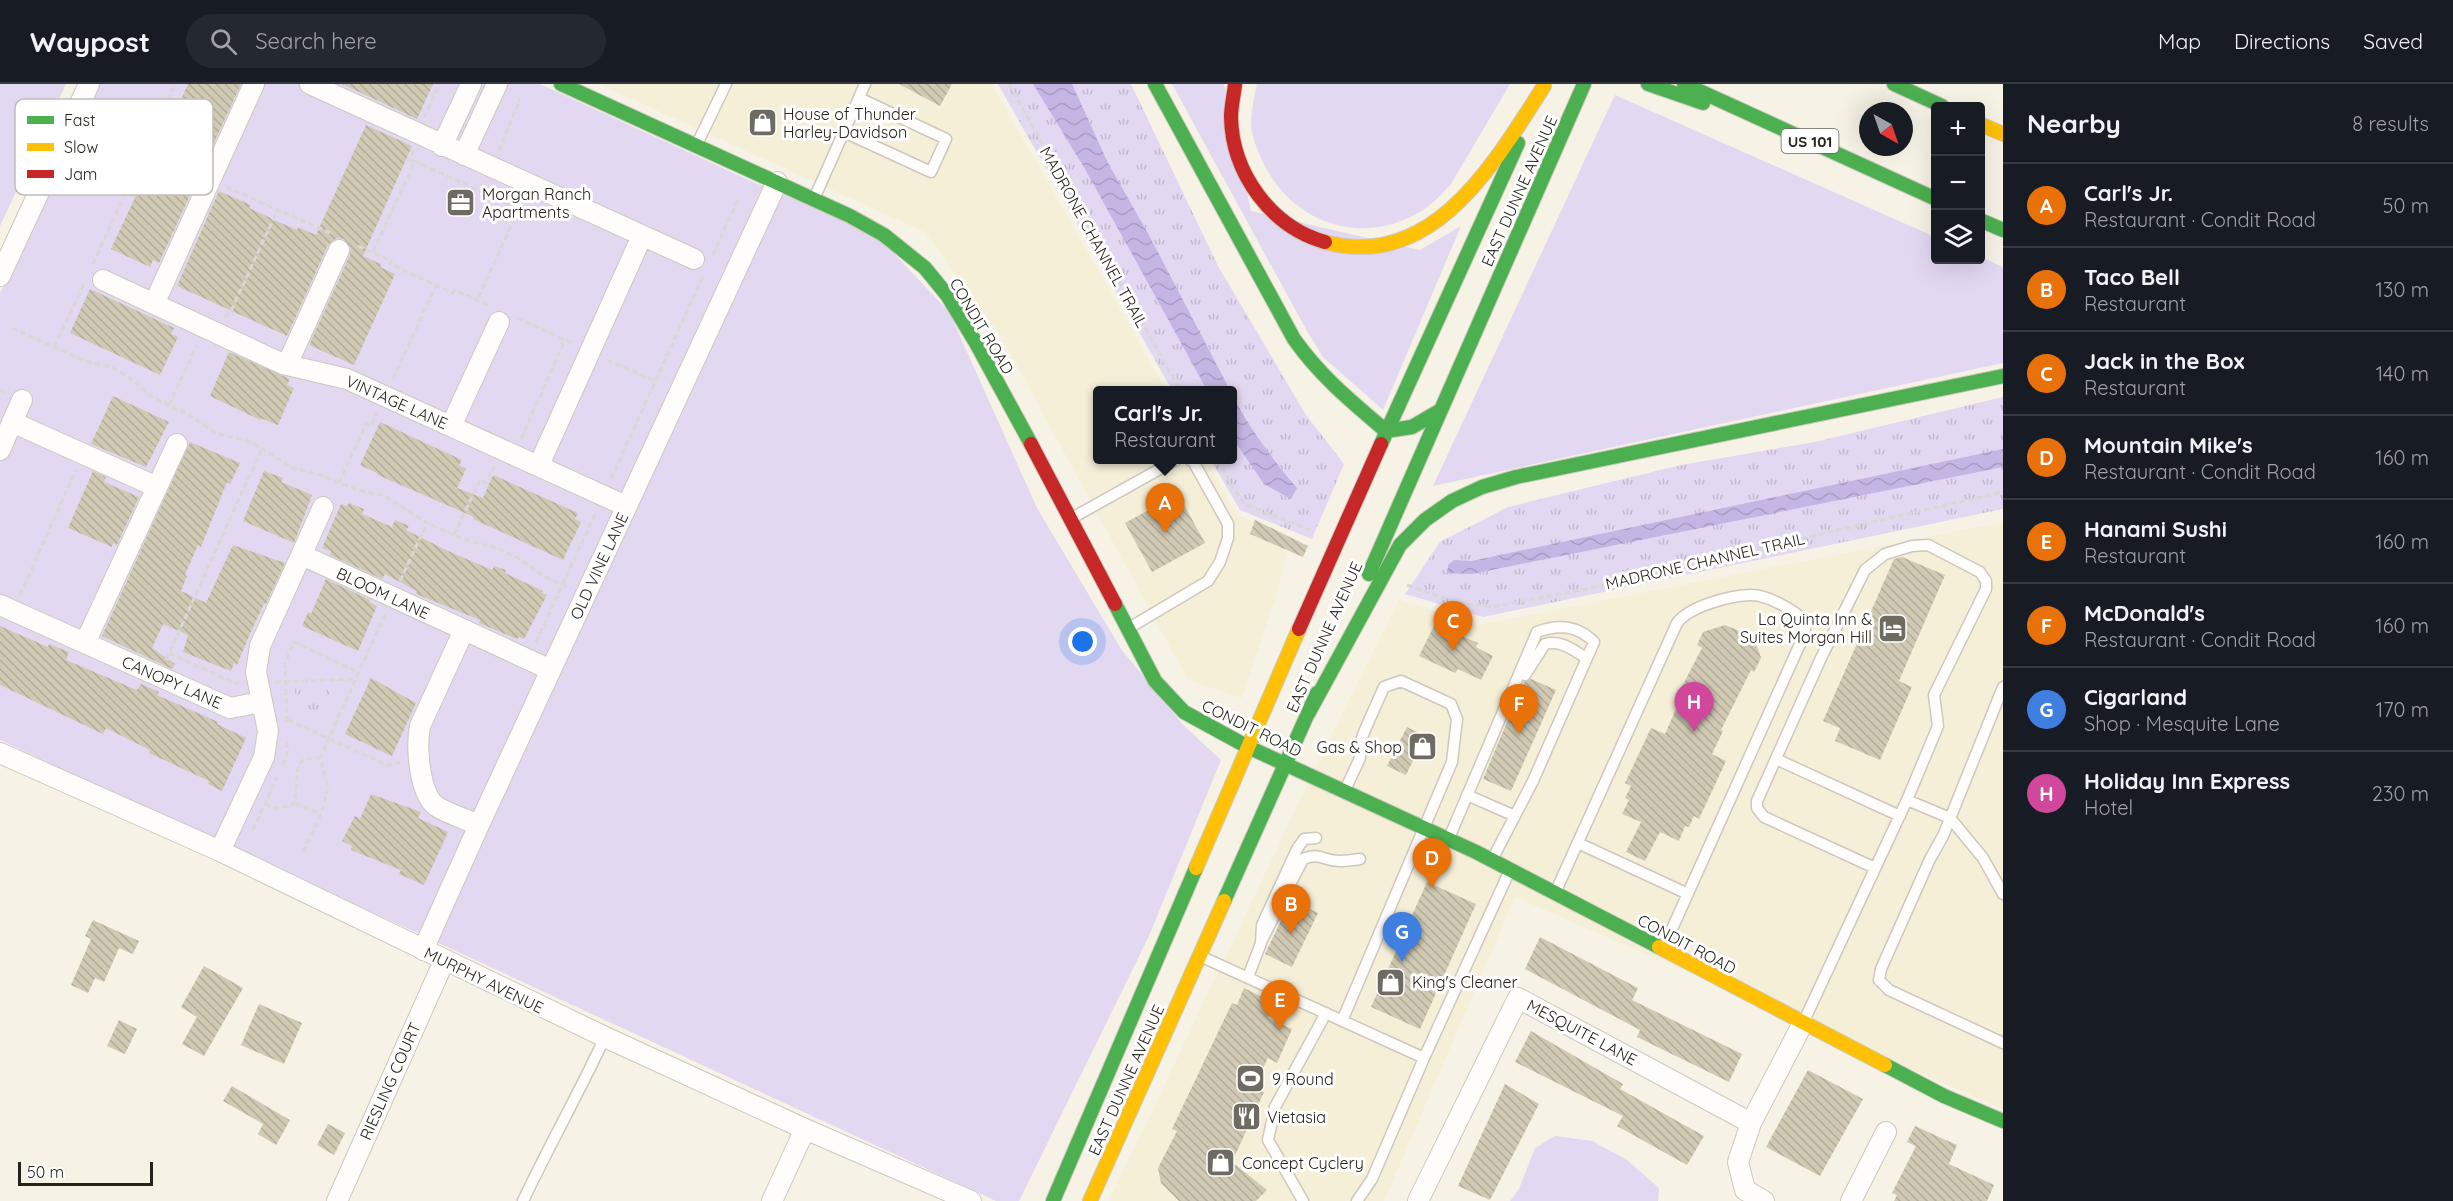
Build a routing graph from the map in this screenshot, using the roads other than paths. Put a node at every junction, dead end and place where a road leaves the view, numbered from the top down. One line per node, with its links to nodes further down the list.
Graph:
1 (89, 84): 17 (street)
2 (254, 84): 26 (street)
3 (310, 84): 23 (street)
4 (471, 84): 23 (street)
5 (497, 84): 25 (street)
6 (561, 84): 24 (main road, CONDIT ROAD)
7 (726, 84): 24 (lane)
8 (865, 84): 16 (lane)
9 (1155, 84): 47 (main road)
10 (1235, 84): 15 (main road)
11 (1584, 84): 44 (main road, EAST DUNNE AVENUE)
12 (1648, 84): 22 (main road)
13 (1684, 84): 22 (main road, US 101)
14 (1894, 84): 18 (main road)
15 (1545, 85): 47 (main road, EAST DUNNE AVENUE)
16 (859, 98): 20 (lane); 20 (lane)
17 (82, 99)
18 (1933, 102)
19 (1985, 126): 21 (main road)
20 (844, 132): 31 (lane)
21 (2003, 134)
22 (1805, 139): 30 (main road, US 101)
23 (442, 146): 25 (street)
24 (696, 146): 27 (main road, CONDIT ROAD)
25 (464, 154): 34 (street)
26 (213, 174)
27 (777, 182): 31 (main road, CONDIT ROAD); 54 (street, OLD VINE LANE)
28 (38, 195): 37 (street)
29 (204, 195): 39 (street)
30 (1931, 197)
31 (813, 199): 56 (main road, CONDIT ROAD)
32 (1985, 222): 33 (main road)
33 (2003, 230)
34 (642, 236): 36 (street); 52 (street)
35 (339, 250): 41 (street)
36 (702, 265)
37 (0, 276)
38 (92, 279): 39 (street, VINTAGE LANE)
39 (154, 304): 41 (street, VINTAGE LANE)
40 (499, 322): 46 (street)
41 (287, 365): 46 (street, VINTAGE LANE)
42 (2003, 376): 66 (main road)
43 (22, 400): 45 (street)
44 (1441, 410): 47 (main road); 66 (main road, EAST DUNNE AVENUE)
45 (12, 422): 49 (street); 53 (street)
46 (451, 426): 52 (street, VINTAGE LANE)
47 (1386, 431): 68 (main road, EAST DUNNE AVENUE)
48 (177, 444): 53 (street)
49 (0, 450)
50 (1167, 464): 56 (lane)
51 (1193, 464): 59 (lane)
52 (538, 465): 54 (street, VINTAGE LANE)
53 (157, 487): 61 (street)
54 (626, 506): 63 (street, OLD VINE LANE)
55 (324, 507): 57 (street)
56 (1071, 518): 59 (main road, CONDIT ROAD)
57 (302, 555): 60 (street, BLOOM LANE); 65 (street)
58 (6, 608): 61 (street, CANOPY LANE)
59 (1128, 629): 68 (main road, CONDIT ROAD)
60 (464, 630): 63 (street, BLOOM LANE); 78 (street)
61 (85, 643): 65 (street, CANOPY LANE)
62 (1587, 658): 67 (lane); 67 (lane); 75 (lane)
63 (551, 670): 78 (street, OLD VINE LANE)
64 (2003, 687): 77 (lane)
65 (261, 702): 83 (street)
66 (1308, 714): 71 (main road, EAST DUNNE AVENUE)
67 (1489, 744): 73 (lane)
68 (1248, 747): 71 (main road, CONDIT ROAD); 111 (main road, EAST DUNNE AVENUE)
69 (0, 753): 83 (street, MURPHY AVENUE)
70 (1776, 759): 74 (lane); 76 (lane); 86 (lane)
71 (1286, 764): 72 (main road, CONDIT ROAD); 94 (main road, EAST DUNNE AVENUE)
72 (1345, 790): 79 (main road, CONDIT ROAD); 79 (lane)
73 (1467, 795): 75 (lane); 81 (lane)
74 (1907, 800): 76 (lane); 77 (lane)
75 (1515, 816): 85 (lane)
76 (1900, 816): 86 (lane)
77 (1950, 818): 90 (lane); 101 (lane)
78 (479, 825): 92 (street, OLD VINE LANE)
79 (1424, 826): 81 (main road, CONDIT ROAD); 98 (lane)
80 (1316, 838): 91 (lane)
81 (1449, 838): 85 (main road, CONDIT ROAD)
82 (1578, 843): 88 (lane); 89 (lane); 89 (lane)
83 (220, 851): 92 (street, MURPHY AVENUE)
84 (1360, 859): 91 (lane)
85 (1492, 860): 87 (main road, CONDIT ROAD)
86 (1875, 868): 99 (lane)
87 (1510, 869): 88 (main road, CONDIT ROAD); 102 (lane)
88 (1555, 893): 93 (main road, CONDIT ROAD)
89 (1688, 894): 93 (lane)
90 (2003, 894)
91 (1261, 942): 96 (lane)
92 (423, 950): 95 (street, MURPHY AVENUE)
93 (1662, 950): 99 (main road, CONDIT ROAD)
94 (1200, 956): 96 (lane); 112 (main road, EAST DUNNE AVENUE)
95 (444, 961): 100 (street, MURPHY AVENUE); 107 (street, RIESLING COURT)
96 (1248, 977): 97 (lane)
97 (1326, 1013): 98 (lane); 113 (lane)
98 (1342, 1021): 102 (lane)
99 (1803, 1023): 103 (main road, CONDIT ROAD); 104 (street)
100 (605, 1037): 105 (street, MURPHY AVENUE); 108 (lane)
101 (2003, 1043)
102 (1424, 1058): 114 (lane)
103 (2003, 1121)
104 (1751, 1123): 115 (street, MESQUITE LANE); 116 (street)
105 (805, 1129): 109 (street); 110 (street, MURPHY AVENUE)
106 (1886, 1132): 117 (street)
107 (337, 1201)
108 (524, 1201)
109 (772, 1201)
110 (971, 1201)
111 (1053, 1201)
112 (1090, 1201)
113 (1303, 1201)
114 (1357, 1201)
115 (1418, 1201)
116 (1764, 1201)
117 (1851, 1201)

